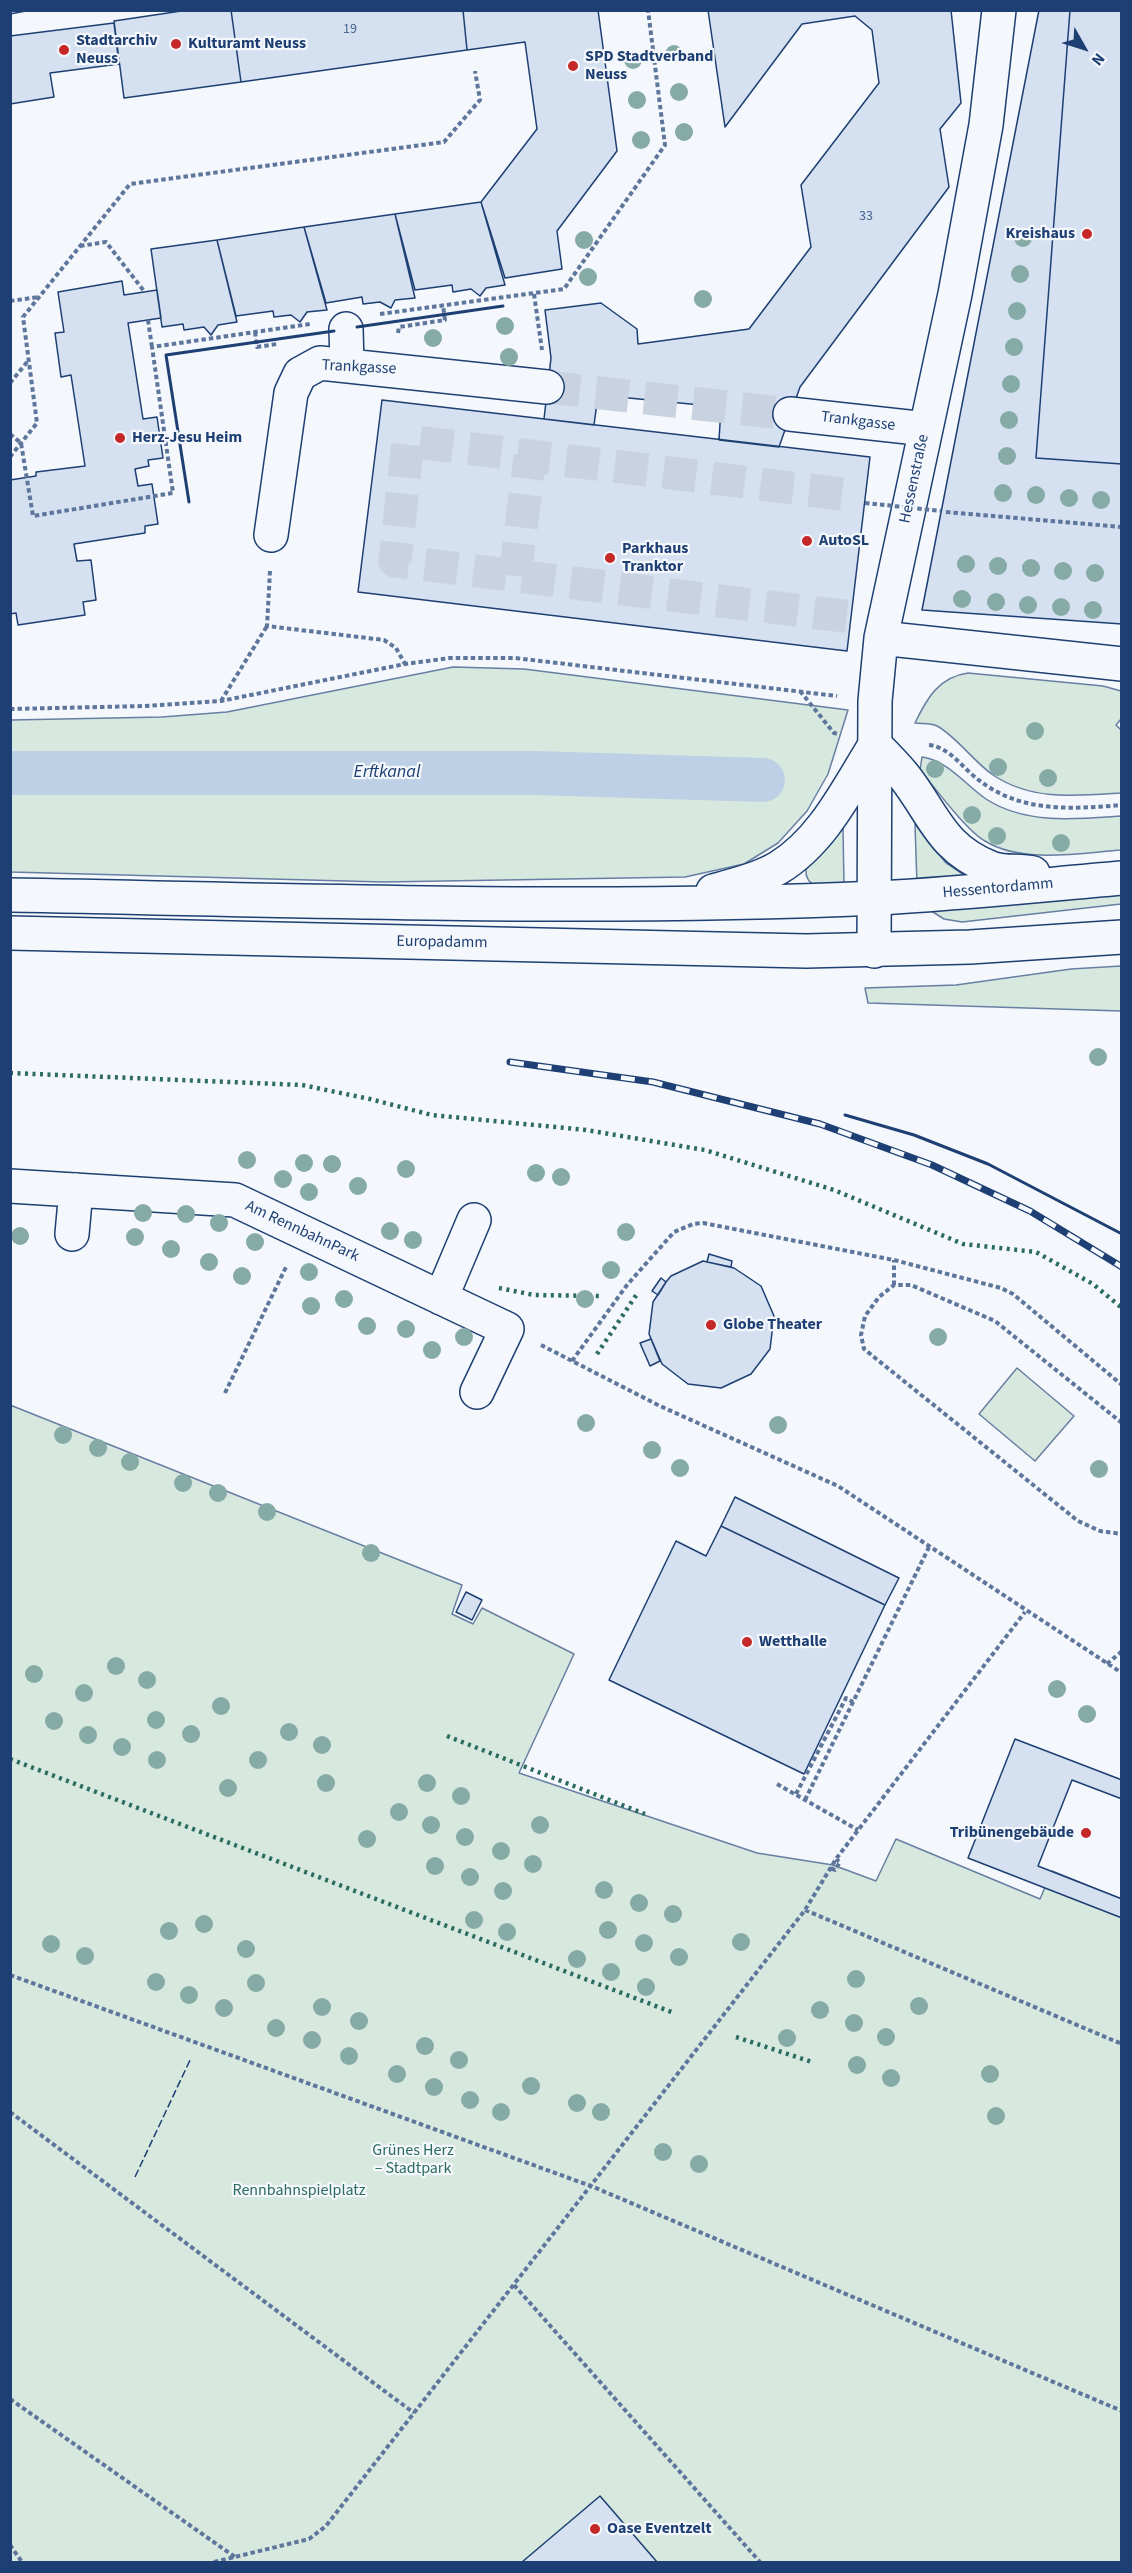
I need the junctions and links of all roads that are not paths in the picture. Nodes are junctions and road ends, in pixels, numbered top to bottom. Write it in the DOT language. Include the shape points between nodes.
graph roads {
  1 [pos="999,10"];
  2 [pos="346,329"];
  3 [pos="347,364"];
  4 [pos="545,373"];
  5 [pos="790,414"];
  6 [pos="926,429"];
  7 [pos="271,535"];
  8 [pos="881,638"];
  9 [pos="1122,664"];
  10 [pos="875,742"];
  11 [pos="1122,878"];
  12 [pos="1064,883"];
  13 [pos="10,895"];
  14 [pos="874,898"];
  15 [pos="677,903"];
  16 [pos="10,933"];
  17 [pos="1122,938"];
  18 [pos="874,951"];
  19 [pos="10,1186"];
  20 [pos="76,1190"];
  21 [pos="474,1220"];
  22 [pos="72,1234"];
  23 [pos="441,1298"];
  24 [pos="477,1392"];
  1 -- 6 [label="main road, Hessenstraße" via="986,125"];
  2 -- 3 [label="main road"];
  3 -- 4 [label="main road, Trankgasse"];
  3 -- 7 [label="main road, Trankgasse" via="320,363 300,374 291,393"];
  5 -- 6 [label="main road, Trankgasse"];
  6 -- 8 [label="main road, Hessenstraße"];
  8 -- 9 [label="main road"];
  8 -- 10 [label="main road, Hessenstraße"];
  10 -- 12 [label="main road" via="950,842 969,857 994,869 1029,872"];
  10 -- 14 [label="main road, Hessenstraße"];
  10 -- 15 [label="main road" via="824,824 801,851 777,868 745,882"];
  11 -- 12 [label="main road, Hessentordamm"];
  12 -- 14 [label="main road, Hessentordamm"];
  13 -- 15 [label="main road"];
  14 -- 15 [label="main road"];
  14 -- 18 [label="main road, Hessenstraße"];
  16 -- 18 [label="main road, Europadamm"];
  17 -- 18 [label="main road"];
  19 -- 20 [label="main road, Am RennbahnPark"];
  20 -- 22 [label="main road"];
  20 -- 23 [label="main road, Am RennbahnPark" via="235,1200"];
  21 -- 23 [label="main road"];
  23 -- 24 [label="main road, Am RennbahnPark" via="507,1329"];
}
